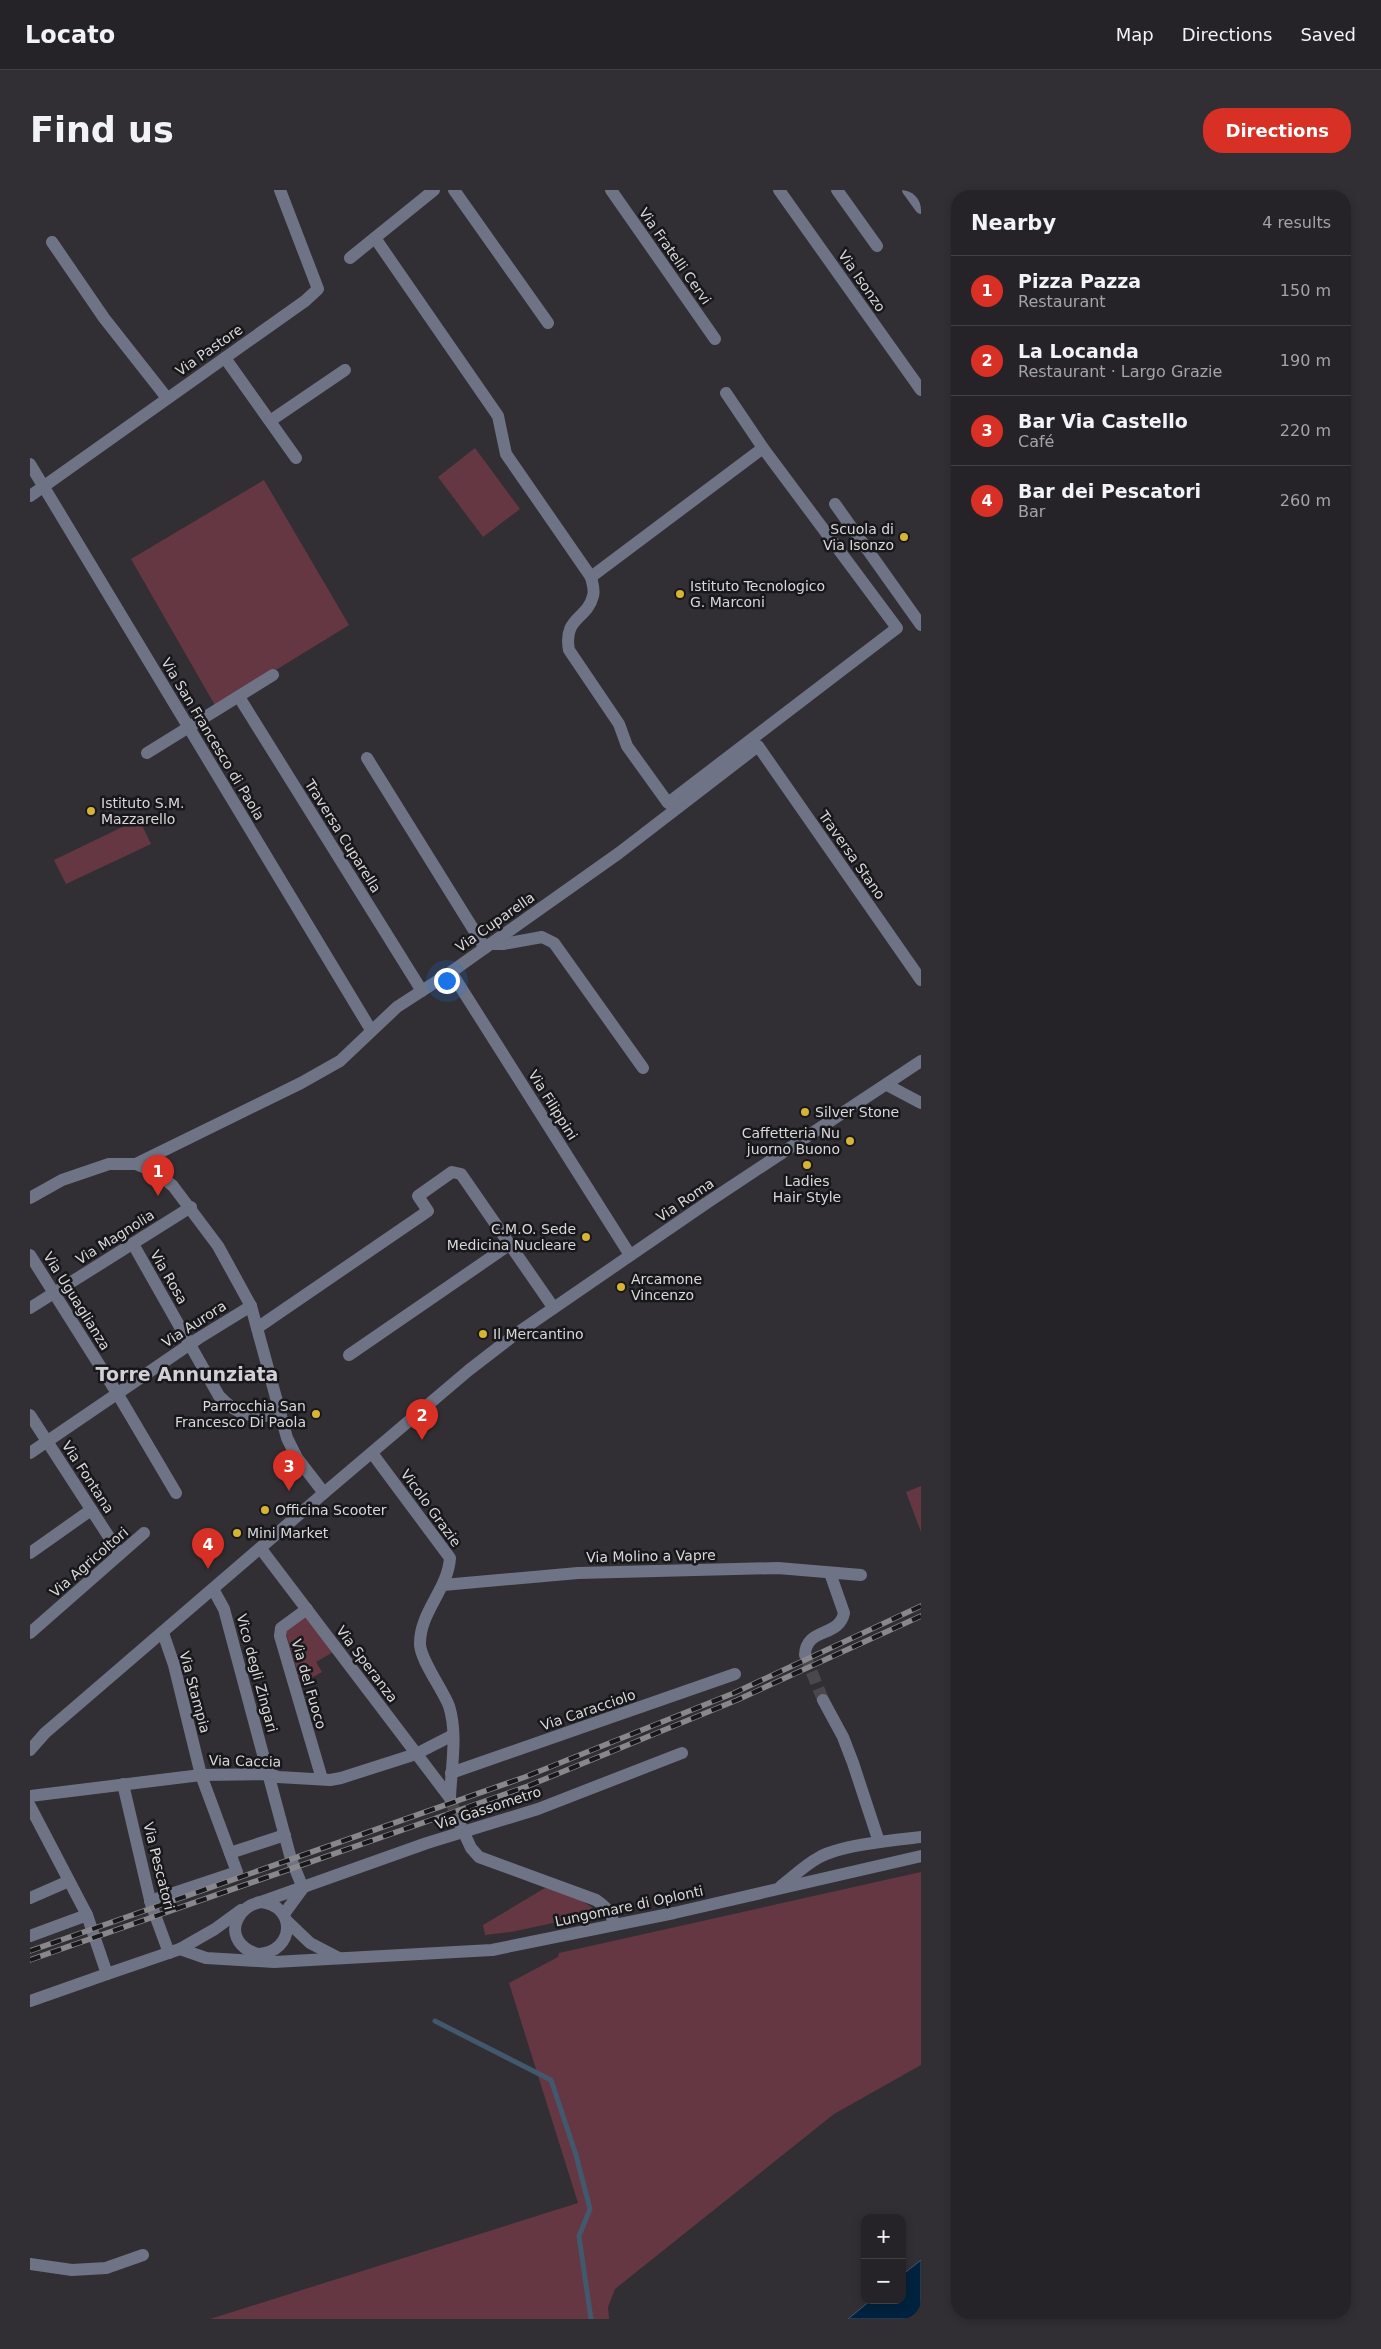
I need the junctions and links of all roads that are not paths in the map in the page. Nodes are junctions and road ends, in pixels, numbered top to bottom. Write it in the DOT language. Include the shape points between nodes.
graph roads {
  1 [pos="280,190"];
  2 [pos="434,190"];
  3 [pos="454,190"];
  4 [pos="611,190"];
  5 [pos="779,190"];
  6 [pos="837,190"];
  7 [pos="908,190"];
  8 [pos="921,208"];
  9 [pos="376,238"];
  10 [pos="52,242"];
  11 [pos="877,246"];
  12 [pos="350,258"];
  13 [pos="548,323"];
  14 [pos="715,339"];
  15 [pos="225,358"];
  16 [pos="344,370"];
  17 [pos="921,390"];
  18 [pos="726,393"];
  19 [pos="167,398"];
  20 [pos="270,421"];
  21 [pos="763,448"];
  22 [pos="296,458"];
  23 [pos="30,464"];
  24 [pos="44,487"];
  25 [pos="30,496"];
  26 [pos="835,504"];
  27 [pos="590,577"];
  28 [pos="921,624"];
  29 [pos="273,675"];
  30 [pos="239,697"];
  31 [pos="189,728"];
  32 [pos="758,746"];
  33 [pos="147,753"];
  34 [pos="366,758"];
  35 [pos="488,946"];
  36 [pos="451,972"];
  37 [pos="921,980"];
  38 [pos="422,991"];
  39 [pos="371,1030"];
  40 [pos="921,1061"];
  41 [pos="643,1068"];
  42 [pos="886,1084"];
  43 [pos="921,1102"];
  44 [pos="136,1164"];
  45 [pos="30,1198"];
  46 [pos="191,1207"];
  47 [pos="133,1244"];
  48 [pos="509,1245"];
  49 [pos="30,1255"];
  50 [pos="630,1255"];
  51 [pos="54,1292"];
  52 [pos="251,1306"];
  53 [pos="553,1307"];
  54 [pos="30,1308"];
  55 [pos="257,1328"];
  56 [pos="191,1344"];
  57 [pos="349,1355"];
  58 [pos="117,1394"];
  59 [pos="30,1415"];
  60 [pos="281,1416"];
  61 [pos="47,1442"];
  62 [pos="30,1453"];
  63 [pos="372,1453"];
  64 [pos="176,1493"];
  65 [pos="324,1493"];
  66 [pos="91,1510"];
  67 [pos="144,1533"];
  68 [pos="261,1549"];
  69 [pos="30,1554"];
  70 [pos="120,1554"];
  71 [pos="830,1572"];
  72 [pos="861,1575"];
  73 [pos="442,1585"];
  74 [pos="213,1589"];
  75 [pos="307,1609"];
  76 [pos="32,1627"];
  77 [pos="163,1633"];
  78 [pos="805,1655"];
  79 [pos="735,1674"];
  80 [pos="823,1700"];
  81 [pos="453,1736"];
  82 [pos="30,1750"];
  83 [pos="682,1753"];
  84 [pos="416,1754"];
  85 [pos="451,1773"];
  86 [pos="269,1774"];
  87 [pos="200,1775"];
  88 [pos="322,1779"];
  89 [pos="123,1784"];
  90 [pos="30,1796"];
  91 [pos="30,1806"];
  92 [pos="460,1826"];
  93 [pos="285,1835"];
  94 [pos="921,1837"];
  95 [pos="878,1842"];
  96 [pos="230,1853"];
  97 [pos="921,1856"];
  98 [pos="69,1881"];
  99 [pos="302,1885"];
  100 [pos="778,1888"];
  101 [pos="30,1898"];
  102 [pos="150,1901"];
  103 [pos="262,1902"];
  104 [pos="245,1907"];
  105 [pos="285,1917"];
  106 [pos="89,1920"];
  107 [pos="614,1925"];
  108 [pos="30,1936"];
  109 [pos="174,1951"];
  110 [pos="255,1953"];
  111 [pos="339,1958"];
  112 [pos="235,1960"];
  113 [pos="274,1962"];
  114 [pos="107,1974"];
  115 [pos="30,2001"];
  116 [pos="143,2255"];
  117 [pos="30,2264"];
  1 -- 15 [label="street, Via Pastore" via="318,289"];
  2 -- 9 [label="street"];
  3 -- 13 [label="street"];
  4 -- 14 [label="street, Via Fratelli Cervi"];
  5 -- 17 [label="street, Via Isonzo"];
  6 -- 11 [label="street"];
  7 -- 8 [label="street"];
  9 -- 12 [label="street"];
  9 -- 27 [label="street" via="498,416 506,454"];
  10 -- 19 [label="street" via="104,318"];
  15 -- 19 [label="street, Via Pastore"];
  15 -- 20 [label="street"];
  16 -- 20 [label="street"];
  18 -- 21 [label="street"];
  19 -- 24 [label="street, Via Pastore"];
  20 -- 22 [label="street"];
  21 -- 27 [label="street"];
  21 -- 27 [label="street" via="897,628 668,803 627,746 619,724 569,650 566,636 594,594"];
  23 -- 24 [label="street, Via San Francesco di Paola"];
  24 -- 25 [label="street, Via Pastore"];
  24 -- 31 [label="street, Via San Francesco di Paola"];
  26 -- 28 [label="street"];
  29 -- 30 [label="street"];
  30 -- 31 [label="street"];
  30 -- 38 [label="street, Traversa Cuparella"];
  31 -- 33 [label="street"];
  31 -- 39 [label="street, Via San Francesco di Paola"];
  32 -- 35 [label="street, Via Cuparella" via="620,853"];
  32 -- 37 [label="street, Traversa Stano"];
  34 -- 35 [label="street"];
  35 -- 36 [label="street, Via Cuparella"];
  35 -- 41 [label="street" via="542,937 554,943"];
  36 -- 38 [label="street, Via Cuparella"];
  36 -- 50 [label="street, Via Filippini"];
  38 -- 39 [label="street, Via Cuparella"];
  39 -- 44 [label="street, Via Cuparella" via="340,1061"];
  40 -- 42 [label="street, Via Roma"];
  42 -- 43 [label="street"];
  42 -- 50 [label="street, Via Roma"];
  44 -- 45 [label="street" via="100,1166 62,1180"];
  44 -- 46 [label="street" via="157,1173 174,1186"];
  46 -- 47 [label="street, Via Magnolia"];
  46 -- 52 [label="street" via="218,1246"];
  47 -- 51 [label="street, Via Magnolia"];
  47 -- 56 [label="street, Via Rosa"];
  48 -- 53 [label="street"];
  48 -- 55 [label="street" via="461,1174 452,1172 418,1196 428,1211"];
  48 -- 57 [label="street"];
  49 -- 51 [label="street, Via Uguaglianza"];
  50 -- 53 [label="street, Via Roma"];
  51 -- 54 [label="street, Via Magnolia"];
  51 -- 58 [label="street, Via Uguaglianza"];
  52 -- 55 [label="street"];
  52 -- 56 [label="street, Via Aurora"];
  53 -- 63 [label="street, Via Roma" via="469,1370"];
  55 -- 60 [label="street"];
  56 -- 58 [label="street, Via Aurora"];
  56 -- 60 [label="street, Via Rosa" via="219,1396 232,1409 250,1416"];
  58 -- 61 [label="street, Via Aurora"];
  58 -- 64 [label="street, Via Uguaglianza"];
  59 -- 61 [label="street, Via Fontana"];
  60 -- 65 [label="street" via="297,1458"];
  61 -- 62 [label="street, Via Aurora"];
  61 -- 66 [label="street, Via Fontana"];
  63 -- 65 [label="street, Via Roma"];
  63 -- 73 [label="street, Vicolo Grazie" via="450,1558"];
  65 -- 68 [label="street, Via Roma"];
  66 -- 69 [label="street"];
  66 -- 70 [label="street, Via Fontana"];
  67 -- 70 [label="street, Via Agricoltori"];
  68 -- 74 [label="street, Via Roma"];
  68 -- 75 [label="street, Via Speranza"];
  70 -- 76 [label="street, Via Agricoltori"];
  71 -- 72 [label="street, Via Molino a Vapre"];
  71 -- 73 [label="street, Via Molino a Vapre" via="778,1568 578,1573"];
  71 -- 78 [label="street" via="844,1613 843,1619 836,1627 812,1638 805,1646"];
  73 -- 81 [label="street" via="421,1627 419,1646 448,1704"];
  74 -- 77 [label="street, Via Roma"];
  74 -- 86 [label="street, Vico degli Zingari" via="224,1609"];
  75 -- 84 [label="street, Via Speranza"];
  75 -- 88 [label="street, Via del Fuoco" via="281,1628 280,1636"];
  77 -- 82 [label="street, Via Roma" via="45,1733"];
  77 -- 87 [label="street, Via Stampia" via="174,1665"];
  79 -- 85 [label="street, Via Caracciolo"];
  80 -- 95 [label="street" via="843,1737"];
  81 -- 84 [label="street, Via Caccia"];
  81 -- 85 [label="street"];
  83 -- 92 [label="street, Via Gassometro" via="538,1809"];
  84 -- 85 [label="street, Via Speranza" via="450,1798"];
  84 -- 88 [label="street, Via Caccia" via="342,1778"];
  86 -- 87 [label="street, Via Caccia"];
  86 -- 88 [label="street, Via Caccia"];
  86 -- 93 [label="street, Vico degli Zingari"];
  87 -- 89 [label="street, Via Caccia"];
  87 -- 96 [label="street, Via Stampia"];
  89 -- 90 [label="street, Via Caccia"];
  89 -- 102 [label="street, Via Pescatori"];
  91 -- 98 [label="street"];
  92 -- 99 [label="street, Via Gassometro"];
  92 -- 107 [label="street" via="479,1857 596,1900 607,1908"];
  93 -- 96 [label="street"];
  93 -- 99 [label="street, Vico degli Zingari"];
  94 -- 95 [label="street"];
  95 -- 100 [label="street" via="830,1852"];
  96 -- 102 [label="street, Via Stampia" via="237,1872"];
  97 -- 100 [label="street, Lungomare di Oplonti"];
  98 -- 101 [label="street"];
  98 -- 106 [label="street"];
  99 -- 103 [label="street, Via Gassometro"];
  99 -- 105 [label="street"];
  100 -- 107 [label="street, Lungomare di Oplonti"];
  102 -- 109 [label="street, Via Pescatori"];
  103 -- 104 [label="street"];
  103 -- 105 [label="street" via="274,1905"];
  104 -- 109 [label="street" via="215,1929"];
  104 -- 110 [label="street" via="235,1928 240,1942"];
  105 -- 110 [label="street" via="286,1937 282,1944 268,1954"];
  105 -- 111 [label="street" via="310,1943"];
  106 -- 108 [label="street"];
  106 -- 114 [label="street"];
  107 -- 111 [label="street, Lungomare di Oplonti" via="492,1950"];
  109 -- 112 [label="street, Lungomare di Oplonti"];
  109 -- 114 [label="street"];
  110 -- 112 [label="street"];
  110 -- 113 [label="street"];
  111 -- 113 [label="street, Lungomare di Oplonti"];
  112 -- 113 [label="street, Lungomare di Oplonti"];
  114 -- 115 [label="street"];
  116 -- 117 [label="street" via="106,2268 72,2270"];
}
